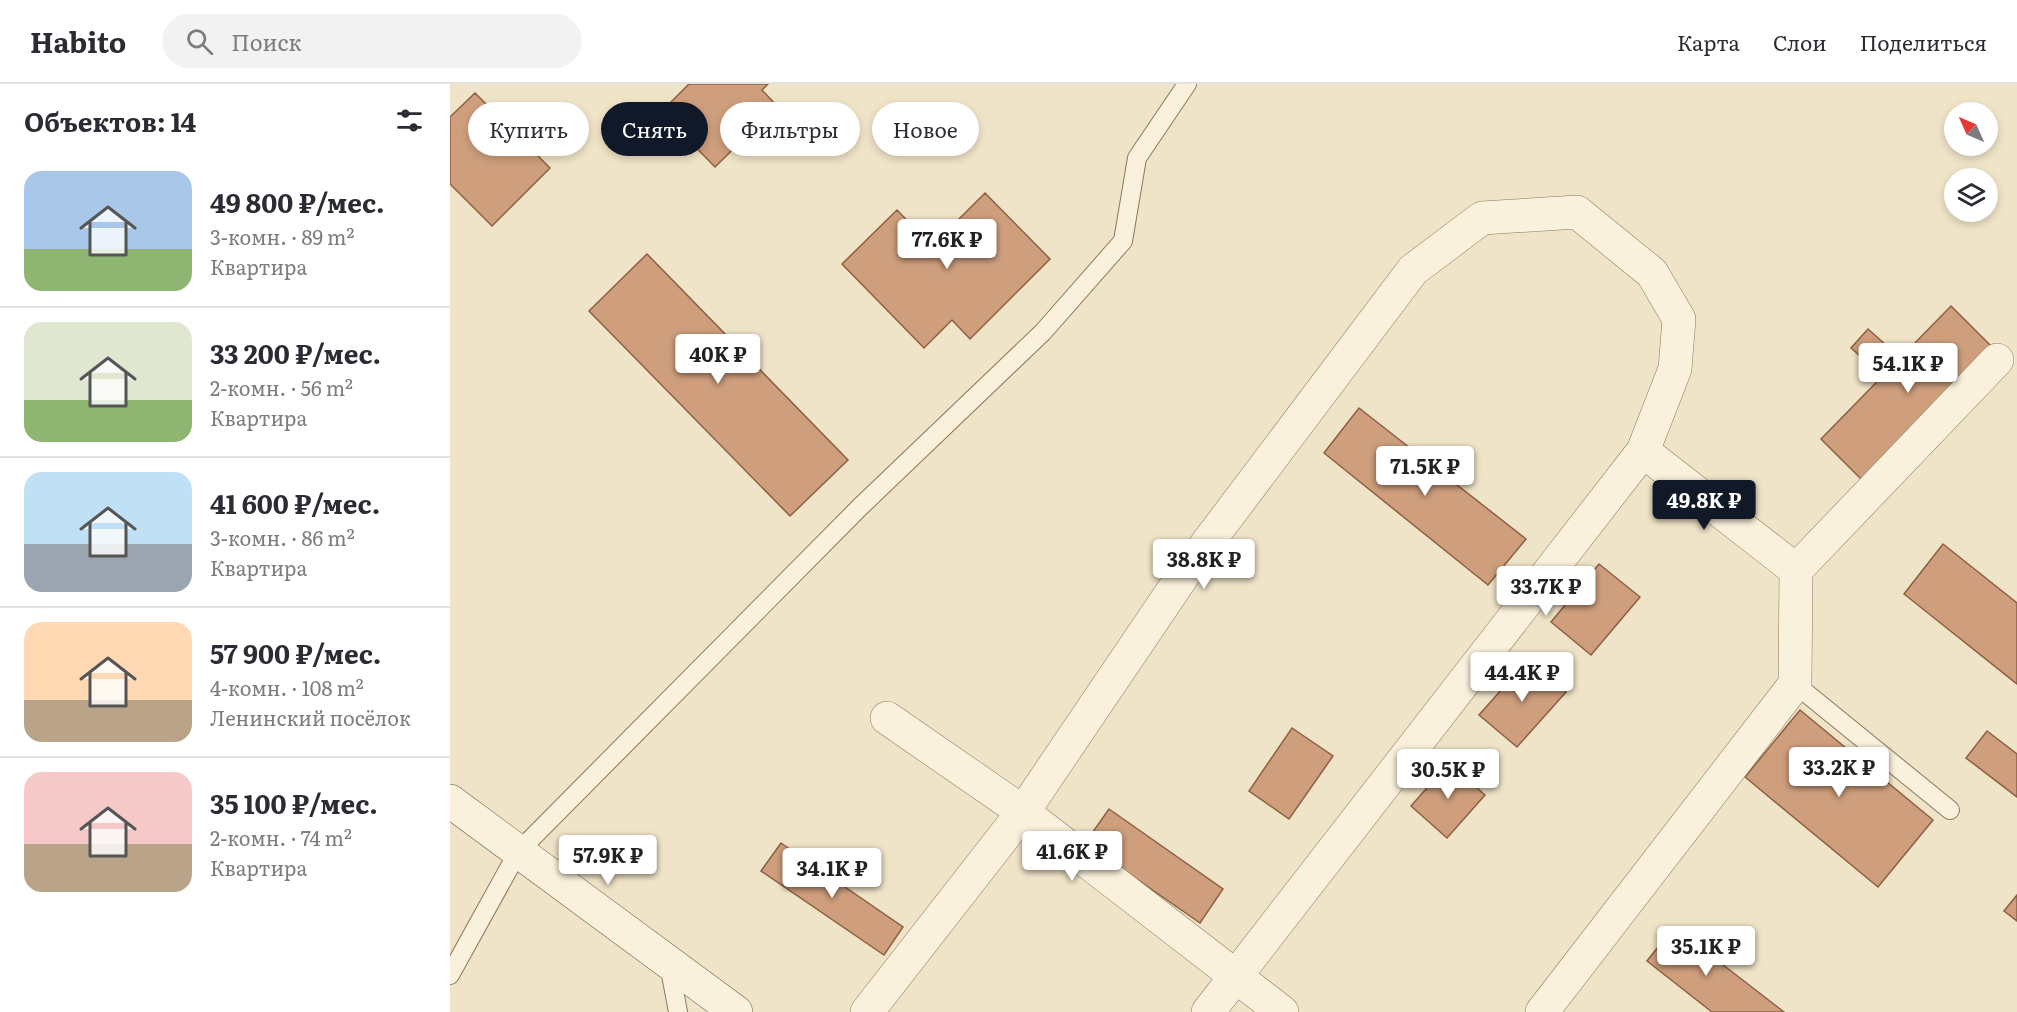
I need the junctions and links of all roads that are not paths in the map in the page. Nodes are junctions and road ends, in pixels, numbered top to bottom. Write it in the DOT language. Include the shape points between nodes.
graph roads {
  1 [pos="1187,84"];
  2 [pos="1996,360"];
  3 [pos="1643,451"];
  4 [pos="1796,570"];
  5 [pos="1795,684"];
  6 [pos="886,718"];
  7 [pos="450,801"];
  8 [pos="1950,810"];
  9 [pos="1023,812"];
  10 [pos="518,852"];
  11 [pos="457,948"];
  12 [pos="669,963"];
  13 [pos="450,975"];
  14 [pos="1236,975"];
  15 [pos="678,1012"];
  16 [pos="736,1012"];
  17 [pos="867,1012"];
  18 [pos="1209,1012"];
  19 [pos="1282,1012"];
  20 [pos="1542,1012"];
  1 -- 10 [label="lane" via="1137,158 1123,241 1043,332 860,507"];
  2 -- 4 [label="street"];
  3 -- 4 [label="street"];
  3 -- 9 [label="street" via="1675,369 1679,319 1653,273 1577,212 1482,218 1413,270 1184,574"];
  3 -- 14 [label="street"];
  4 -- 5 [label="street"];
  5 -- 8 [label="lane"];
  5 -- 20 [label="street"];
  6 -- 9 [label="street"];
  7 -- 10 [label="street"];
  9 -- 14 [label="street"];
  9 -- 17 [label="street"];
  10 -- 11 [label="lane"];
  10 -- 12 [label="street"];
  11 -- 13 [label="lane"];
  12 -- 15 [label="lane"];
  12 -- 16 [label="street"];
  14 -- 18 [label="street"];
  14 -- 19 [label="street"];
}
